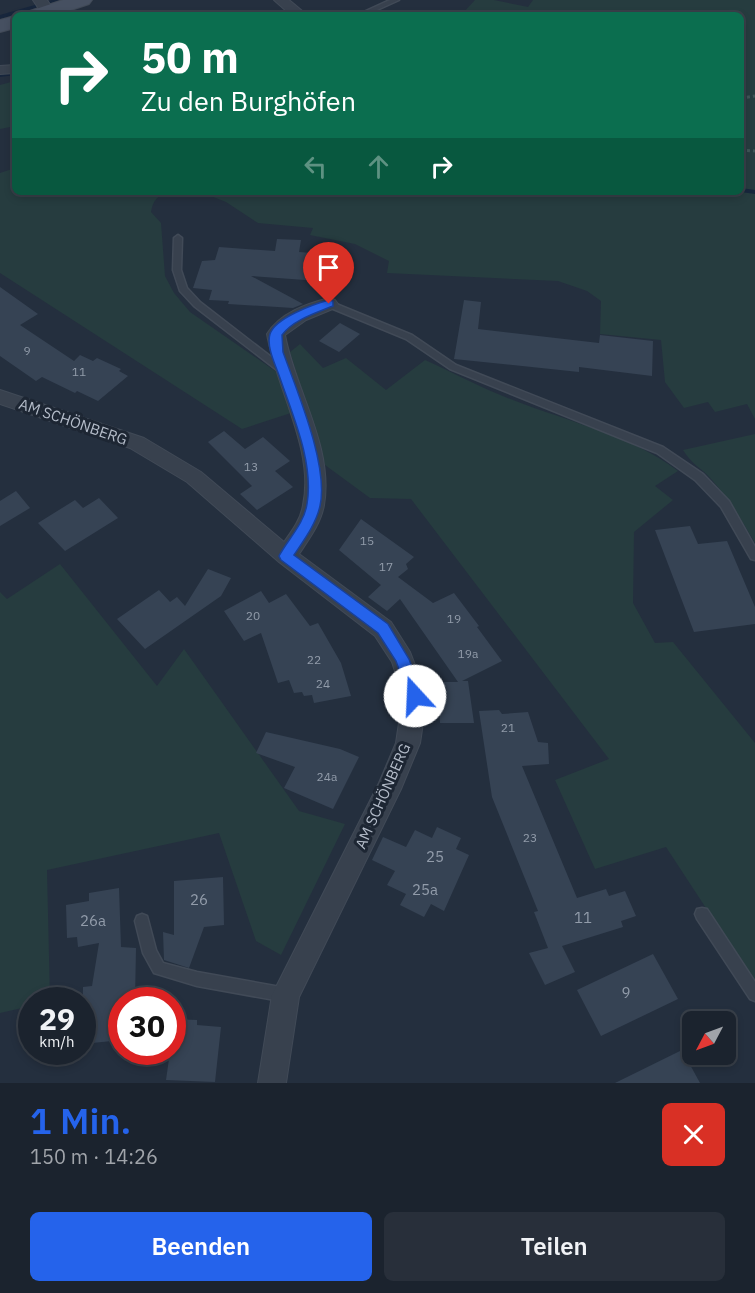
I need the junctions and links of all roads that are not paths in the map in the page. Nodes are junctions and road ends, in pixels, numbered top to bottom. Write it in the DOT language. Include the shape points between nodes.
graph roads {
  1 [pos="82,0"];
  2 [pos="281,0"];
  3 [pos="396,0"];
  4 [pos="42,7"];
  5 [pos="296,12"];
  6 [pos="367,12"];
  7 [pos="178,238"];
  8 [pos="329,304"];
  9 [pos="285,372"];
  10 [pos="0,397"];
  11 [pos="286,556"];
  12 [pos="755,556"];
  13 [pos="702,914"];
  14 [pos="142,921"];
  15 [pos="286,994"];
  16 [pos="755,994"];
  17 [pos="272,1083"];
  1 -- 4 [label="main road"];
  2 -- 5 [label="street"];
  3 -- 6 [label="lane"];
  7 -- 9 [label="lane" via="177,270 183,289"];
  8 -- 9 [label="street" via="306,312 276,334"];
  8 -- 12 [label="lane" via="410,337 453,367 660,450 699,477 725,504"];
  9 -- 11 [label="street" via="311,456 314,482 314,505"];
  10 -- 11 [label="street, AM SCHÖNBERG" via="136,443 194,477"];
  11 -- 15 [label="street, AM SCHÖNBERG" via="383,629 402,659 415,696 408,743 389,789"];
  13 -- 16 [label="lane"];
  14 -- 15 [label="lane" via="150,953 159,968 197,979"];
  15 -- 17 [label="street, AM SCHÖNBERG"];
}
